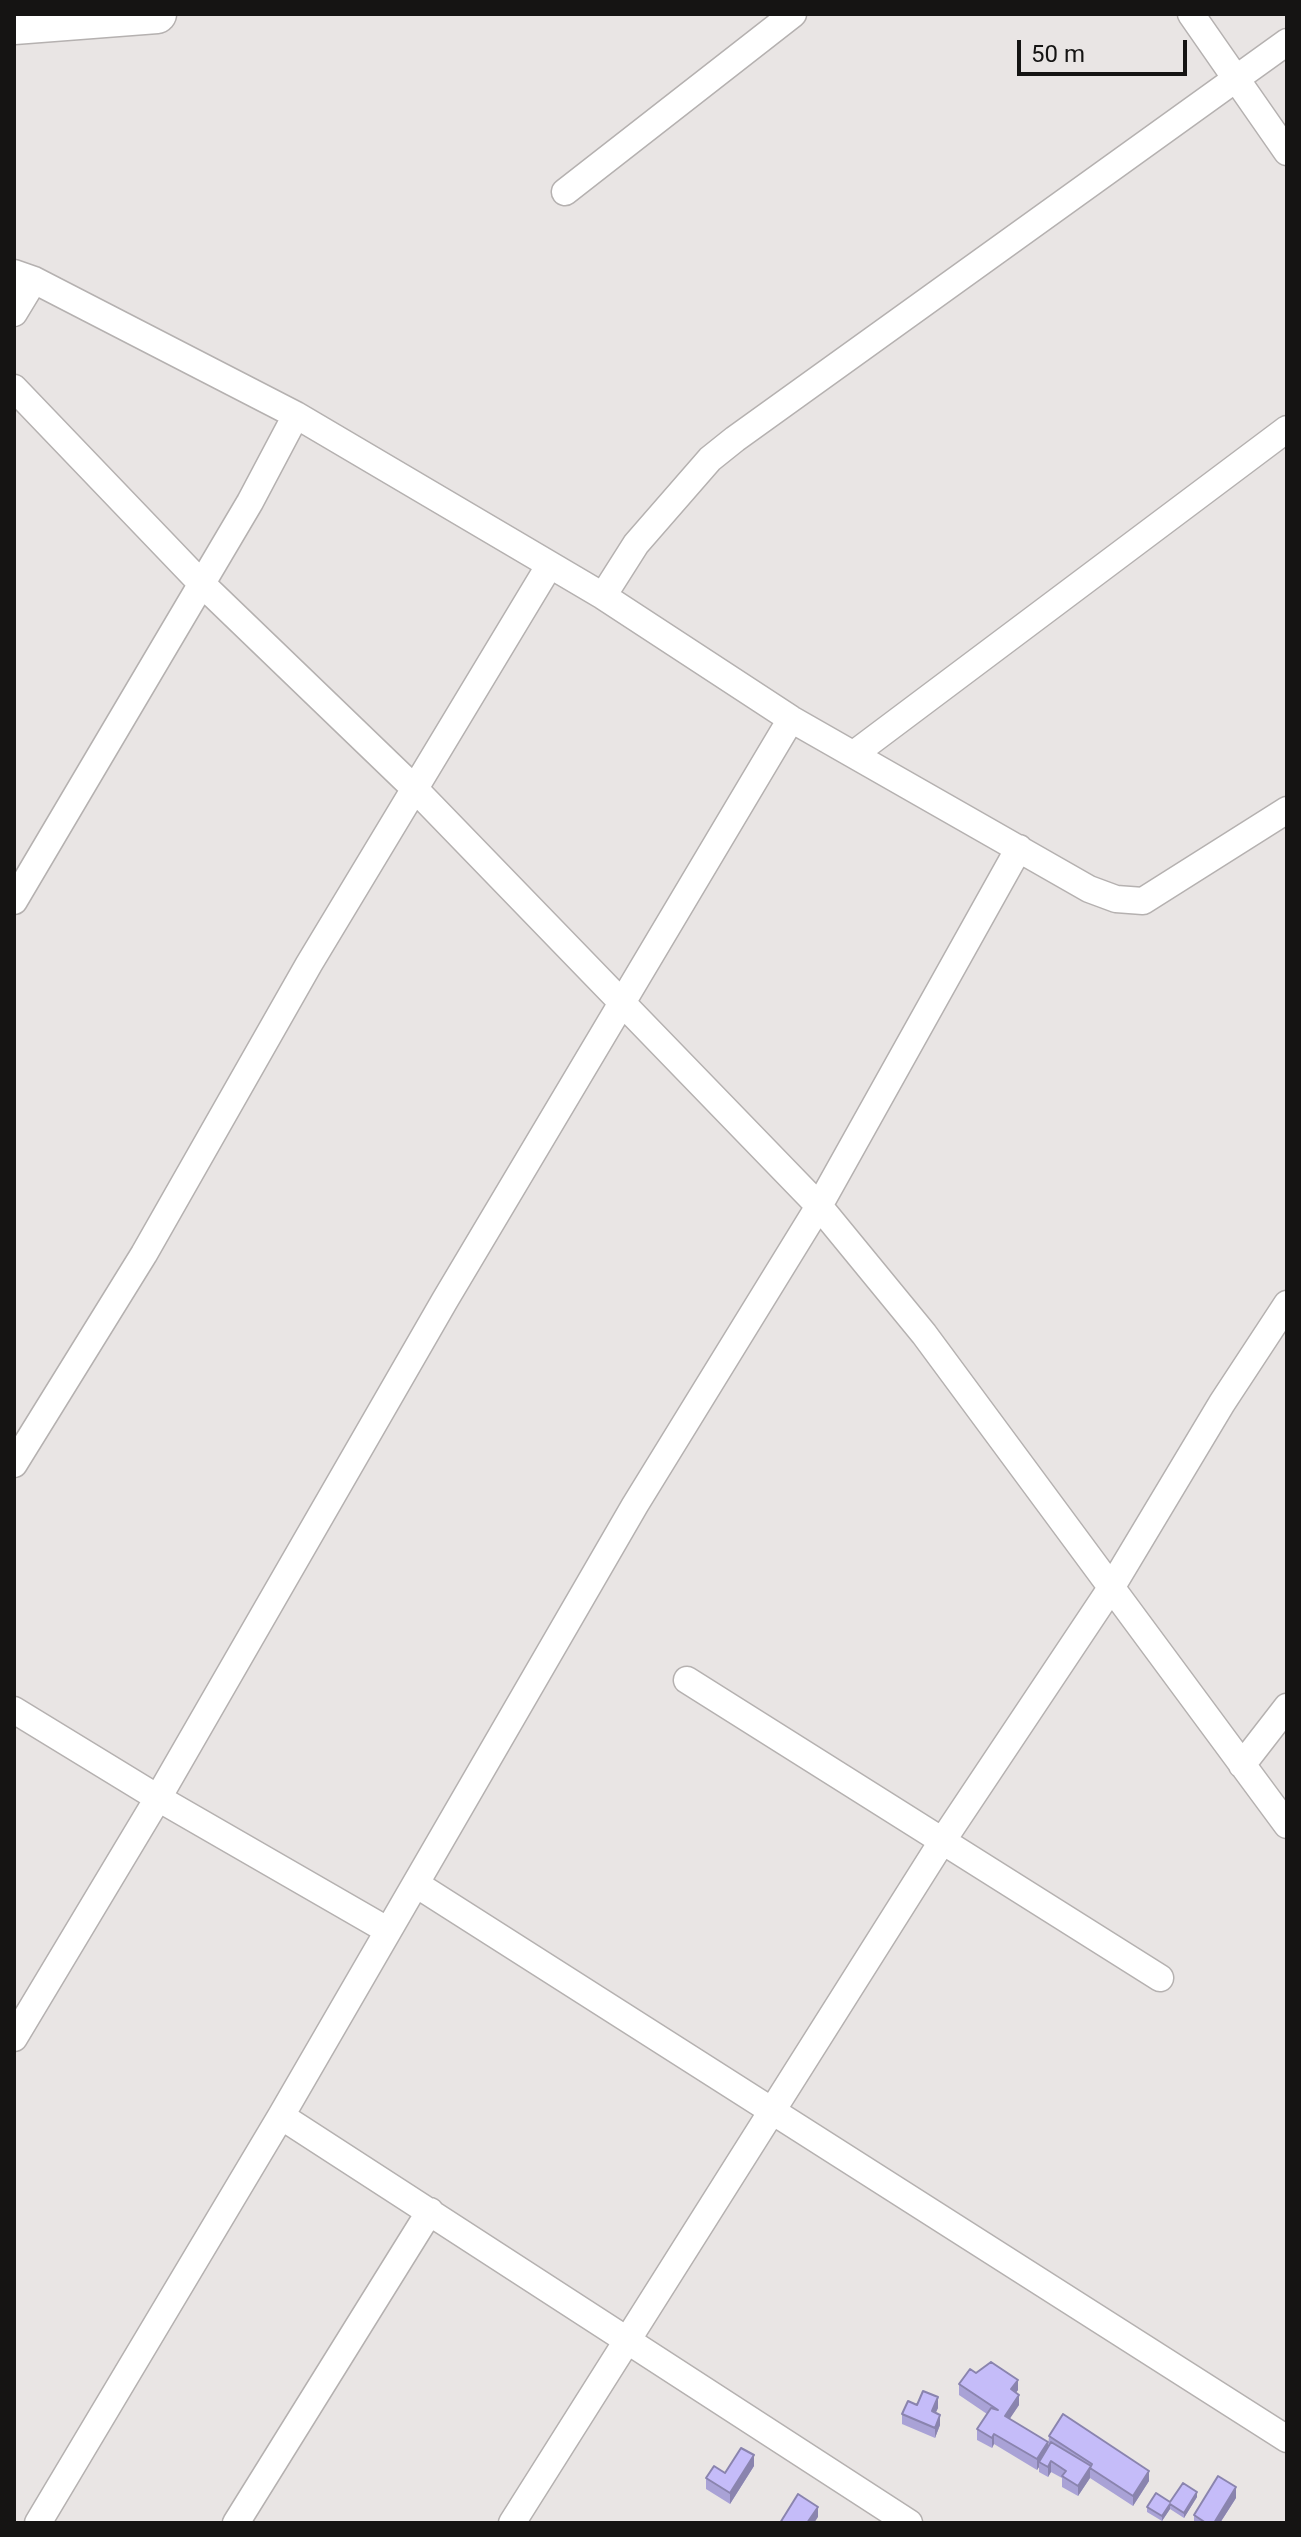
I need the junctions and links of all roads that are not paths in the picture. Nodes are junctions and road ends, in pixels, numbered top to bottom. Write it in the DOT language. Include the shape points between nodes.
graph roads {
  1 [pos="157,14"];
  2 [pos="793,14"];
  3 [pos="1191,14"];
  4 [pos="14,25"];
  5 [pos="1287,42"];
  6 [pos="1236,80"];
  7 [pos="1287,152"];
  8 [pos="565,192"];
  9 [pos="24,276"];
  10 [pos="14,313"];
  11 [pos="14,388"];
  12 [pos="296,415"];
  13 [pos="1287,429"];
  14 [pos="549,566"];
  15 [pos="200,582"];
  16 [pos="603,596"];
  17 [pos="791,719"];
  18 [pos="854,754"];
  19 [pos="415,789"];
  20 [pos="1286,814"];
  21 [pos="1019,848"];
  22 [pos="14,901"];
  23 [pos="624,1004"];
  24 [pos="819,1206"];
  25 [pos="1287,1304"];
  26 [pos="14,1464"];
  27 [pos="1111,1588"];
  28 [pos="687,1680"];
  29 [pos="1287,1707"];
  30 [pos="14,1710"];
  31 [pos="1242,1765"];
  32 [pos="158,1798"];
  33 [pos="1287,1825"];
  34 [pos="943,1840"];
  35 [pos="416,1884"];
  36 [pos="387,1930"];
  37 [pos="1160,1978"];
  38 [pos="14,2038"];
  39 [pos="772,2109"];
  40 [pos="281,2116"];
  41 [pos="430,2211"];
  42 [pos="626,2337"];
  43 [pos="1287,2439"];
  44 [pos="38,2523"];
  45 [pos="236,2523"];
  46 [pos="512,2523"];
  47 [pos="909,2523"];
  1 -- 4 [label="main road"];
  2 -- 8 [label="street"];
  3 -- 6 [label="street"];
  5 -- 6 [label="street"];
  6 -- 7 [label="street"];
  6 -- 16 [label="street" via="727,445 636,544"];
  9 -- 10 [label="street"];
  9 -- 12 [label="street"];
  11 -- 15 [label="street"];
  12 -- 14 [label="street"];
  12 -- 15 [label="street"];
  13 -- 18 [label="street"];
  14 -- 16 [label="street"];
  14 -- 19 [label="street"];
  15 -- 19 [label="street"];
  15 -- 22 [label="street"];
  16 -- 17 [label="street"];
  17 -- 18 [label="street"];
  17 -- 23 [label="street"];
  18 -- 21 [label="street"];
  19 -- 23 [label="street"];
  19 -- 26 [label="street" via="144,1254"];
  20 -- 21 [label="street" via="1143,901 1089,889"];
  21 -- 24 [label="street"];
  23 -- 24 [label="street"];
  23 -- 32 [label="street" via="445,1300"];
  24 -- 27 [label="street" via="924,1334"];
  24 -- 35 [label="street" via="635,1505"];
  25 -- 27 [label="street"];
  27 -- 31 [label="street"];
  27 -- 34 [label="street"];
  28 -- 34 [label="street"];
  29 -- 31 [label="street"];
  30 -- 32 [label="street"];
  31 -- 33 [label="street"];
  32 -- 36 [label="street"];
  32 -- 38 [label="street"];
  34 -- 37 [label="street"];
  34 -- 39 [label="street"];
  35 -- 36 [label="street"];
  35 -- 39 [label="street"];
  36 -- 40 [label="street"];
  39 -- 42 [label="street"];
  39 -- 43 [label="street"];
  40 -- 41 [label="street"];
  40 -- 44 [label="street"];
  41 -- 42 [label="street"];
  41 -- 45 [label="street"];
  42 -- 46 [label="street"];
  42 -- 47 [label="street"];
}
